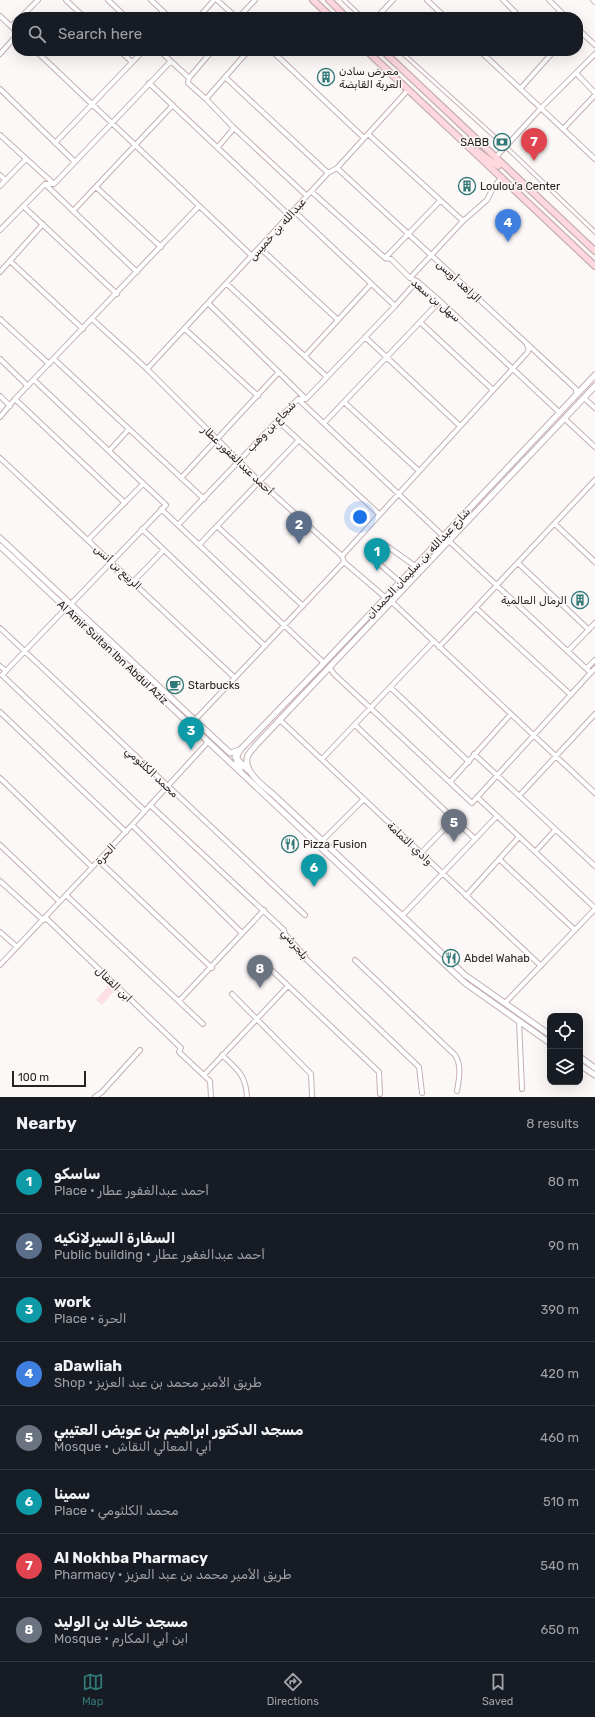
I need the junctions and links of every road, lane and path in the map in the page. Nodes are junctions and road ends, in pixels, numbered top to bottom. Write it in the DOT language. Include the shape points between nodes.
graph roads {
  1 [pos="38,0"];
  2 [pos="66,0"];
  3 [pos="108,0"];
  4 [pos="151,0"];
  5 [pos="216,0"];
  6 [pos="255,0"];
  7 [pos="313,0"];
  8 [pos="324,0"];
  9 [pos="329,0"];
  10 [pos="344,0"];
  11 [pos="393,0"];
  12 [pos="427,0"];
  13 [pos="502,0"];
  14 [pos="549,0"];
  15 [pos="334,5"];
  16 [pos="25,12"];
  17 [pos="79,12"];
  18 [pos="121,12"];
  19 [pos="164,12"];
  20 [pos="204,12"];
  21 [pos="230,12"];
  22 [pos="244,12"];
  23 [pos="326,12"];
  24 [pos="341,12"];
  25 [pos="357,12"];
  26 [pos="382,12"];
  27 [pos="440,12"];
  28 [pos="515,12"];
  29 [pos="561,12"];
  30 [pos="0,16"];
  31 [pos="11,26"];
  32 [pos="583,34"];
  33 [pos="12,40"];
  34 [pos="595,45"];
  35 [pos="0,54"];
  36 [pos="595,54"];
  37 [pos="41,56"];
  38 [pos="125,56"];
  39 [pos="138,56"];
  40 [pos="166,56"];
  41 [pos="208,56"];
  42 [pos="244,56"];
  43 [pos="277,56"];
  44 [pos="372,56"];
  45 [pos="388,56"];
  46 [pos="406,56"];
  47 [pos="485,56"];
  48 [pos="550,56"];
  49 [pos="171,61"];
  50 [pos="132,62"];
  51 [pos="576,74"];
  52 [pos="225,77"];
  53 [pos="189,78"];
  54 [pos="149,83"];
  55 [pos="0,89"];
  56 [pos="520,89"];
  57 [pos="408,90"];
  58 [pos="595,94"];
  59 [pos="206,99"];
  60 [pos="92,105"];
  61 [pos="173,105"];
  62 [pos="542,108"];
  63 [pos="112,123"];
  64 [pos="234,128"];
  65 [pos="563,129"];
  66 [pos="0,134"];
  67 [pos="368,134"];
  68 [pos="364,138"];
  69 [pos="55,143"];
  70 [pos="136,144"];
  71 [pos="505,146"];
  72 [pos="218,147"];
  73 [pos="471,148"];
  74 [pos="496,157"];
  75 [pos="26,159"];
  76 [pos="595,159"];
  77 [pos="76,162"];
  78 [pos="337,168"];
  79 [pos="328,173"];
  80 [pos="0,175"];
  81 [pos="502,177"];
  82 [pos="5,180"];
  83 [pos="45,184"];
  84 [pos="54,184"];
  85 [pos="0,186"];
  86 [pos="96,187"];
  87 [pos="312,192"];
  88 [pos="307,196"];
  89 [pos="440,200"];
  90 [pos="23,206"];
  91 [pos="199,206"];
  92 [pos="73,211"];
  93 [pos="294,211"];
  94 [pos="290,216"];
  95 [pos="463,221"];
  96 [pos="43,224"];
  97 [pos="0,230"];
  98 [pos="595,232"];
  99 [pos="409,233"];
  100 [pos="161,248"];
  101 [pos="260,248"];
  102 [pos="595,251"];
  103 [pos="432,255"];
  104 [pos="252,256"];
  105 [pos="386,258"];
  106 [pos="10,261"];
  107 [pos="595,266"];
  108 [pos="0,272"];
  109 [pos="137,272"];
  110 [pos="410,278"];
  111 [pos="417,281"];
  112 [pos="227,284"];
  113 [pos="370,284"];
  114 [pos="117,294"];
  115 [pos="440,301"];
  116 [pos="209,304"];
  117 [pos="395,306"];
  118 [pos="0,319"];
  119 [pos="92,319"];
  120 [pos="338,320"];
  121 [pos="420,322"];
  122 [pos="83,329"];
  123 [pos="185,329"];
  124 [pos="365,337"];
  125 [pos="526,343"];
  126 [pos="305,356"];
  127 [pos="386,357"];
  128 [pos="54,359"];
  129 [pos="0,360"];
  130 [pos="49,364"];
  131 [pos="147,369"];
  132 [pos="512,369"];
  133 [pos="279,372"];
  134 [pos="595,375"];
  135 [pos="327,378"];
  136 [pos="34,380"];
  137 [pos="28,386"];
  138 [pos="595,386"];
  139 [pos="493,390"];
  140 [pos="576,395"];
  141 [pos="0,396"];
  142 [pos="258,396"];
  143 [pos="584,398"];
  144 [pos="15,399"];
  145 [pos="298,399"];
  146 [pos="306,399"];
  147 [pos="344,402"];
  148 [pos="10,406"];
  149 [pos="595,408"];
  150 [pos="560,412"];
  151 [pos="0,417"];
  152 [pos="565,419"];
  153 [pos="277,420"];
  154 [pos="324,423"];
  155 [pos="460,426"];
  156 [pos="129,429"];
  157 [pos="217,439"];
  158 [pos="298,441"];
  159 [pos="595,447"];
  160 [pos="109,451"];
  161 [pos="0,458"];
  162 [pos="239,460"];
  163 [pos="419,471"];
  164 [pos="181,478"];
  165 [pos="259,481"];
  166 [pos="594,483"];
  167 [pos="143,484"];
  168 [pos="398,494"];
  169 [pos="204,499"];
  170 [pos="125,503"];
  171 [pos="161,509"];
  172 [pos="379,514"];
  173 [pos="555,524"];
  174 [pos="178,526"];
  175 [pos="218,527"];
  176 [pos="142,529"];
  177 [pos="443,536"];
  178 [pos="0,538"];
  179 [pos="88,540"];
  180 [pos="449,541"];
  181 [pos="199,545"];
  182 [pos="0,546"];
  183 [pos="164,550"];
  184 [pos="342,556"];
  185 [pos="111,560"];
  186 [pos="344,562"];
  187 [pos="595,562"];
  188 [pos="518,563"];
  189 [pos="415,566"];
  190 [pos="133,582"];
  191 [pos="400,582"];
  192 [pos="497,585"];
  193 [pos="386,598"];
  194 [pos="392,602"];
  195 [pos="71,604"];
  196 [pos="303,606"];
  197 [pos="66,608"];
  198 [pos="476,608"];
  199 [pos="595,623"];
  200 [pos="284,626"];
  201 [pos="0,628"];
  202 [pos="589,630"];
  203 [pos="434,642"];
  204 [pos="265,646"];
  205 [pos="439,647"];
  206 [pos="25,652"];
  207 [pos="568,652"];
  208 [pos="595,660"];
  209 [pos="324,664"];
  210 [pos="1,668"];
  211 [pos="330,668"];
  212 [pos="587,668"];
  213 [pos="595,668"];
  214 [pos="6,671"];
  215 [pos="591,672"];
  216 [pos="235,678"];
  217 [pos="391,688"];
  218 [pos="571,695"];
  219 [pos="371,708"];
  220 [pos="0,712"];
  221 [pos="511,714"];
  222 [pos="595,714"];
  223 [pos="195,720"];
  224 [pos="280,720"];
  225 [pos="355,725"];
  226 [pos="534,736"];
  227 [pos="208,742"];
  228 [pos="240,750"];
  229 [pos="230,753"];
  230 [pos="248,754"];
  231 [pos="474,754"];
  232 [pos="556,756"];
  233 [pos="226,759"];
  234 [pos="237,760"];
  235 [pos="322,760"];
  236 [pos="469,762"];
  237 [pos="249,770"];
  238 [pos="497,775"];
  239 [pos="0,778"];
  240 [pos="248,780"];
  241 [pos="450,782"];
  242 [pos="167,786"];
  243 [pos="595,794"];
  244 [pos="519,796"];
  245 [pos="477,797"];
  246 [pos="364,799"];
  247 [pos="150,805"];
  248 [pos="145,811"];
  249 [pos="497,816"];
  250 [pos="454,819"];
  251 [pos="132,825"];
  252 [pos="555,830"];
  253 [pos="126,832"];
  254 [pos="519,837"];
  255 [pos="475,839"];
  256 [pos="322,841"];
  257 [pos="0,845"];
  258 [pos="535,852"];
  259 [pos="421,853"];
  260 [pos="498,859"];
  261 [pos="98,860"];
  262 [pos="595,866"];
  263 [pos="92,867"];
  264 [pos="443,874"];
  265 [pos="0,881"];
  266 [pos="66,895"];
  267 [pos="466,896"];
  268 [pos="59,901"];
  269 [pos="595,909"];
  270 [pos="264,910"];
  271 [pos="305,915"];
  272 [pos="402,916"];
  273 [pos="43,920"];
  274 [pos="575,930"];
  275 [pos="0,932"];
  276 [pos="242,933"];
  277 [pos="17,948"];
  278 [pos="261,960"];
  279 [pos="355,960"];
  280 [pos="0,965"];
  281 [pos="540,966"];
  282 [pos="212,968"];
  283 [pos="288,986"];
  284 [pos="232,994"];
  285 [pos="179,1001"];
  286 [pos="505,1003"];
  287 [pos="256,1019"];
  288 [pos="519,1021"];
  289 [pos="203,1024"];
  290 [pos="547,1033"];
  291 [pos="547,1041"];
  292 [pos="140,1050"];
  293 [pos="222,1055"];
  294 [pos="583,1059"];
  295 [pos="583,1066"];
  296 [pos="595,1068"];
  297 [pos="204,1074"];
  298 [pos="595,1075"];
  299 [pos="522,1089"];
  300 [pos="457,1091"];
  301 [pos="422,1093"];
  302 [pos="380,1094"];
  303 [pos="312,1096"];
  304 [pos="96,1097"];
  305 [pos="211,1097"];
  306 [pos="247,1097"];
  1 -- 16 [label="street"];
  2 -- 17 [label="street"];
  3 -- 18 [label="street"];
  4 -- 19 [label="street"];
  5 -- 20 [label="street"];
  5 -- 21 [label="street"];
  6 -- 22 [label="street"];
  7 -- 23 [label="main road"];
  8 -- 15 [label="main road"];
  9 -- 15 [label="main road"];
  10 -- 25 [label="street"];
  11 -- 26 [label="street"];
  12 -- 27 [label="street"];
  13 -- 28 [label="street"];
  14 -- 29 [label="street"];
  15 -- 24 [label="main road"];
  30 -- 31 [label="street"];
  32 -- 34 [label="street"];
  33 -- 35 [label="street"];
  36 -- 51 [label="street"];
  37 -- 60 [label="street"];
  38 -- 50 [label="street"];
  39 -- 50 [label="street"];
  40 -- 49 [label="street"];
  41 -- 53 [label="street"];
  42 -- 52 [label="street"];
  43 -- 68 [label="street"];
  44 -- 57 [label="main road"];
  45 -- 74 [label="main road"];
  46 -- 71 [label="street"];
  47 -- 56 [label="street"];
  48 -- 56 [label="street"];
  49 -- 53 [label="street"];
  49 -- 54 [label="street"];
  50 -- 60 [label="street"];
  51 -- 58 [label="street"];
  51 -- 62 [label="street"];
  52 -- 59 [label="street"];
  52 -- 79 [label="street"];
  53 -- 59 [label="street" via="188,84"];
  54 -- 61 [label="street"];
  54 -- 63 [label="street"];
  55 -- 69 [label="street"];
  56 -- 62 [label="street"];
  57 -- 67 [label="street, عبدالله بن خميس"];
  57 -- 73 [label="main road"];
  58 -- 65 [label="street"];
  59 -- 64 [label="street"];
  60 -- 63 [label="street"];
  60 -- 69 [label="street"];
  61 -- 70 [label="street"];
  61 -- 72 [label="street"];
  62 -- 65 [label="street"];
  62 -- 71 [label="street"];
  63 -- 70 [label="street"];
  63 -- 77 [label="street"];
  64 -- 72 [label="street"];
  64 -- 88 [label="street"];
  65 -- 76 [label="street"];
  66 -- 75 [label="street"];
  67 -- 68 [label="street, عبدالله بن خميس"];
  67 -- 89 [label="street"];
  68 -- 78 [label="street, عبدالله بن خميس"];
  69 -- 77 [label="street"];
  70 -- 86 [label="street"];
  70 -- 91 [label="street"];
  71 -- 74 [label="street"];
  71 -- 98 [label="street"];
  72 -- 94 [label="street"];
  73 -- 74 [label="main road" via="498,166 500,164"];
  73 -- 81 [label="main road"];
  74 -- 102 [label="main road"];
  75 -- 82 [label="street"];
  75 -- 84 [label="street"];
  77 -- 84 [label="street"];
  78 -- 79 [label="street, عبدالله بن خميس"];
  78 -- 99 [label="street, الزاهد أويس"];
  79 -- 87 [label="street, عبدالله بن خميس"];
  80 -- 82 [label="street"];
  81 -- 95 [label="street" via="487,200"];
  81 -- 107 [label="main road"];
  82 -- 85 [label="street"];
  83 -- 84 [label="street"];
  83 -- 90 [label="street"];
  83 -- 92 [label="street"];
  86 -- 92 [label="street"];
  86 -- 100 [label="street"];
  87 -- 88 [label="street, عبدالله بن خميس"];
  87 -- 105 [label="street, سهل بن سعد"];
  88 -- 93 [label="street, عبدالله بن خميس"];
  89 -- 95 [label="street"];
  89 -- 99 [label="street"];
  90 -- 96 [label="street"];
  90 -- 97 [label="street"];
  91 -- 100 [label="street"];
  91 -- 104 [label="street"];
  92 -- 109 [label="street"];
  93 -- 94 [label="street, عبدالله بن خميس"];
  93 -- 113 [label="street"];
  94 -- 101 [label="street, عبدالله بن خميس"];
  95 -- 103 [label="street"];
  96 -- 106 [label="street"];
  96 -- 114 [label="street"];
  99 -- 103 [label="street, الزاهد أويس"];
  99 -- 105 [label="street"];
  100 -- 109 [label="street"];
  101 -- 104 [label="street, عبدالله بن خميس"];
  101 -- 120 [label="street"];
  103 -- 110 [label="street"];
  103 -- 125 [label="street, الزاهد أويس"];
  104 -- 112 [label="street, عبدالله بن خميس"];
  105 -- 110 [label="street, سهل بن سعد"];
  106 -- 108 [label="street"];
  106 -- 122 [label="street"];
  109 -- 114 [label="street"];
  110 -- 111 [label="street, سهل بن سعد"];
  111 -- 115 [label="street, سهل بن سعد"];
  111 -- 117 [label="street, شجاع بن وهب"];
  112 -- 116 [label="street, عبدالله بن خميس"];
  112 -- 126 [label="street"];
  113 -- 117 [label="street"];
  113 -- 120 [label="street"];
  114 -- 119 [label="street"];
  115 -- 121 [label="street"];
  115 -- 132 [label="street, سهل بن سعد"];
  116 -- 123 [label="street, عبدالله بن خميس"];
  116 -- 133 [label="street"];
  117 -- 124 [label="street, شجاع بن وهب"];
  118 -- 130 [label="street"];
  119 -- 122 [label="street"];
  119 -- 131 [label="street, أحمد عبدالغفور عطار"];
  120 -- 126 [label="street"];
  121 -- 127 [label="street"];
  121 -- 139 [label="street"];
  122 -- 128 [label="street"];
  123 -- 131 [label="street, عبدالله بن خميس"];
  123 -- 142 [label="street"];
  124 -- 127 [label="street"];
  124 -- 135 [label="street, شجاع بن وهب"];
  125 -- 132 [label="street" via="527,353"];
  125 -- 140 [label="street, الزاهد أويس" via="576,389"];
  126 -- 135 [label="street"];
  127 -- 147 [label="street"];
  127 -- 155 [label="street"];
  128 -- 130 [label="street"];
  128 -- 156 [label="street"];
  129 -- 137 [label="street"];
  130 -- 136 [label="street"];
  131 -- 157 [label="street, أحمد عبدالغفور عطار"];
  132 -- 139 [label="street"];
  132 -- 150 [label="street, سهل بن سعد"];
  133 -- 142 [label="street"];
  133 -- 146 [label="street"];
  134 -- 140 [label="street, شارع عبدالله بن سليمان الحمدان"];
  135 -- 146 [label="street, شجاع بن وهب"];
  136 -- 137 [label="street"];
  136 -- 160 [label="street"];
  137 -- 144 [label="street"];
  138 -- 143 [label="street, شارع عبدالله بن سليمان الحمدان"];
  139 -- 155 [label="street"];
  140 -- 150 [label="street, شارع عبدالله بن سليمان الحمدان"];
  141 -- 148 [label="street"];
  142 -- 157 [label="street"];
  143 -- 149 [label="street"];
  143 -- 152 [label="street, شارع عبدالله بن سليمان الحمدان"];
  144 -- 148 [label="street"];
  144 -- 170 [label="street"];
  145 -- 146 [label="street, شجاع بن وهب"];
  145 -- 153 [label="street, شجاع بن وهب"];
  145 -- 154 [label="street"];
  147 -- 154 [label="street"];
  147 -- 163 [label="street"];
  148 -- 151 [label="street"];
  150 -- 177 [label="street, شارع عبدالله بن سليمان الحمدان"];
  152 -- 159 [label="street"];
  152 -- 180 [label="street, شارع عبدالله بن سليمان الحمدان"];
  153 -- 158 [label="street"];
  153 -- 162 [label="street, شجاع بن وهب"];
  154 -- 168 [label="street"];
  155 -- 163 [label="street"];
  156 -- 160 [label="street"];
  156 -- 164 [label="street"];
  157 -- 162 [label="street, أحمد عبدالغفور عطار"];
  157 -- 164 [label="street"];
  158 -- 165 [label="street"];
  158 -- 172 [label="street"];
  160 -- 167 [label="street"];
  161 -- 179 [label="street, الربيع بن أنس"];
  162 -- 165 [label="street, أحمد عبدالغفور عطار"];
  162 -- 169 [label="street, شجاع بن وهب"];
  163 -- 168 [label="street"];
  164 -- 169 [label="street"];
  165 -- 175 [label="street"];
  165 -- 184 [label="street, أحمد عبدالغفور عطار"];
  166 -- 173 [label="street"];
  167 -- 170 [label="street"];
  167 -- 171 [label="street" via="166,505"];
  168 -- 172 [label="street"];
  168 -- 177 [label="street"];
  169 -- 174 [label="street, شجاع بن وهب"];
  170 -- 179 [label="street"];
  171 -- 174 [label="street"];
  171 -- 176 [label="street"];
  172 -- 184 [label="street"];
  173 -- 187 [label="street"];
  173 -- 188 [label="street"];
  174 -- 181 [label="street"];
  175 -- 181 [label="street"];
  175 -- 196 [label="street"];
  176 -- 183 [label="street"];
  176 -- 185 [label="street"];
  177 -- 189 [label="street, شارع عبدالله بن سليمان الحمدان"];
  178 -- 195 [label="street, Al Amir Sultan Ibn Abdul Aziz"];
  179 -- 185 [label="street, الربيع بن أنس"];
  180 -- 192 [label="street"];
  180 -- 194 [label="street, شارع عبدالله بن سليمان الحمدان"];
  181 -- 200 [label="street"];
  182 -- 197 [label="street, Al Amir Sultan Ibn Abdul Aziz"];
  183 -- 190 [label="street"];
  183 -- 204 [label="street"];
  184 -- 186 [label="street, أحمد عبدالغفور عطار"];
  185 -- 190 [label="street, الربيع بن أنس"];
  185 -- 195 [label="street"];
  186 -- 193 [label="street"];
  186 -- 196 [label="street"];
  188 -- 192 [label="street"];
  188 -- 202 [label="street"];
  189 -- 191 [label="street, شارع عبدالله بن سليمان الحمدان"];
  189 -- 191 [label="street" via="387,546 375,551 372,555 376,561"];
  190 -- 216 [label="street, الربيع بن أنس"];
  191 -- 193 [label="street, شارع عبدالله بن سليمان الحمدان"];
  192 -- 198 [label="street"];
  192 -- 207 [label="street"];
  193 -- 209 [label="street, شارع عبدالله بن سليمان الحمدان"];
  194 -- 203 [label="street"];
  194 -- 211 [label="street, شارع عبدالله بن سليمان الحمدان"];
  195 -- 223 [label="street, Al Amir Sultan Ibn Abdul Aziz"];
  196 -- 200 [label="street"];
  197 -- 206 [label="street"];
  197 -- 227 [label="street, Al Amir Sultan Ibn Abdul Aziz"];
  198 -- 205 [label="street"];
  198 -- 218 [label="street"];
  199 -- 202 [label="street"];
  200 -- 204 [label="street"];
  200 -- 209 [label="street"];
  201 -- 206 [label="street, محمد الكلثومي"];
  202 -- 207 [label="street"];
  203 -- 205 [label="street"];
  203 -- 217 [label="street"];
  204 -- 216 [label="street"];
  205 -- 221 [label="street"];
  206 -- 214 [label="street"];
  206 -- 242 [label="street, محمد الكلثومي"];
  207 -- 212 [label="street"];
  208 -- 212 [label="street"];
  209 -- 228 [label="street, شارع عبدالله بن سليمان الحمدان"];
  210 -- 214 [label="street"];
  211 -- 219 [label="street"];
  211 -- 224 [label="street, شارع عبدالله بن سليمان الحمدان"];
  212 -- 215 [label="street"];
  213 -- 215 [label="street"];
  214 -- 248 [label="street" via="2,675"];
  215 -- 218 [label="street"];
  216 -- 223 [label="street"];
  217 -- 219 [label="street"];
  217 -- 236 [label="street"];
  218 -- 226 [label="street"];
  219 -- 225 [label="street"];
  219 -- 241 [label="street"];
  220 -- 253 [label="street"];
  221 -- 226 [label="street"];
  221 -- 231 [label="street"];
  222 -- 232 [label="street"];
  223 -- 229 [label="street, Al Amir Sultan Ibn Abdul Aziz"];
  224 -- 230 [label="street, شارع عبدالله بن سليمان الحمدان"];
  224 -- 235 [label="street, وادي الثمامة"];
  225 -- 235 [label="street"];
  225 -- 250 [label="street"];
  226 -- 232 [label="street"];
  226 -- 238 [label="street"];
  227 -- 233 [label="street, Al Amir Sultan Ibn Abdul Aziz"];
  227 -- 242 [label="street, الحرة"];
  228 -- 229 [label="street"];
  228 -- 230 [label="street" via="242,757"];
  228 -- 234 [label="street"];
  229 -- 234 [label="street, Al Amir Sultan Ibn Abdul Aziz"];
  230 -- 234 [label="street, شارع عبدالله بن سليمان الحمدان" via="244,759"];
  230 -- 237 [label="street"];
  231 -- 236 [label="street"];
  231 -- 238 [label="street"];
  232 -- 243 [label="street"];
  232 -- 244 [label="street"];
  233 -- 234 [label="street"];
  233 -- 240 [label="street, Al Amir Sultan Ibn Abdul Aziz"];
  234 -- 237 [label="street, Al Amir Sultan Ibn Abdul Aziz"];
  234 -- 240 [label="street" via="239,768"];
  235 -- 246 [label="street, وادي الثمامة"];
  236 -- 241 [label="street"];
  237 -- 256 [label="street, Al Amir Sultan Ibn Abdul Aziz"];
  238 -- 244 [label="street"];
  238 -- 245 [label="street"];
  239 -- 263 [label="street"];
  240 -- 288 [label="street, Al Amir Sultan Ibn Abdul Aziz" via="460,978"];
  241 -- 245 [label="street" via="472,802"];
  242 -- 247 [label="street, الحرة"];
  242 -- 271 [label="street, محمد الكلثومي"];
  244 -- 252 [label="street"];
  245 -- 249 [label="street"];
  246 -- 256 [label="street"];
  246 -- 259 [label="street, وادي الثمامة"];
  247 -- 248 [label="street, الحرة"];
  247 -- 270 [label="street, بلجرشي"];
  248 -- 251 [label="street, الحرة"];
  249 -- 254 [label="street"];
  249 -- 255 [label="street"];
  250 -- 255 [label="street"];
  250 -- 259 [label="street"];
  251 -- 253 [label="street, الحرة"];
  251 -- 276 [label="street"];
  252 -- 258 [label="street"];
  252 -- 262 [label="street"];
  253 -- 261 [label="street, الحرة"];
  254 -- 258 [label="street"];
  254 -- 260 [label="street"];
  255 -- 264 [label="street"];
  256 -- 272 [label="street, Al Amir Sultan Ibn Abdul Aziz"];
  257 -- 268 [label="street"];
  258 -- 269 [label="street"];
  259 -- 264 [label="street, وادي الثمامة"];
  260 -- 267 [label="street"];
  260 -- 274 [label="street"];
  261 -- 263 [label="street, الحرة"];
  261 -- 282 [label="street"];
  263 -- 266 [label="street, الحرة"];
  264 -- 267 [label="street, وادي الثمامة"];
  264 -- 272 [label="street"];
  265 -- 273 [label="street, ابن القفال"];
  266 -- 268 [label="street, الحرة"];
  266 -- 285 [label="street"];
  267 -- 281 [label="street, وادي الثمامة"];
  268 -- 273 [label="street, الحرة"];
  269 -- 274 [label="street"];
  270 -- 276 [label="street"];
  270 -- 301 [label="street, بلجرشي" via="284,930 305,958 419,1067"];
  272 -- 286 [label="street, Al Amir Sultan Ibn Abdul Aziz" via="465,975"];
  273 -- 277 [label="street, الحرة"];
  273 -- 297 [label="street, ابن القفال" via="47,919 181,1048 179,1052"];
  274 -- 281 [label="street"];
  275 -- 277 [label="street"];
  276 -- 282 [label="street"];
  277 -- 280 [label="street, الحرة"];
  278 -- 283 [label="street"];
  279 -- 300 [label="street" via="455,1055 459,1067"];
  281 -- 286 [label="street"];
  282 -- 285 [label="street"];
  283 -- 287 [label="street"];
  283 -- 302 [label="street" via="379,1072"];
  284 -- 287 [label="street"];
  285 -- 289 [label="street"];
  286 -- 290 [label="street, Al Amir Sultan Ibn Abdul Aziz"];
  287 -- 293 [label="street"];
  287 -- 303 [label="street" via="310,1074"];
  288 -- 291 [label="street, Al Amir Sultan Ibn Abdul Aziz"];
  288 -- 299 [label="street"];
  292 -- 304 [label="street"];
  293 -- 297 [label="street"];
  293 -- 306 [label="street" via="242,1074 246,1082"];
  294 -- 296 [label="street"];
  295 -- 298 [label="street"];
  297 -- 305 [label="street, ابن القفال" via="210,1081"];
}
